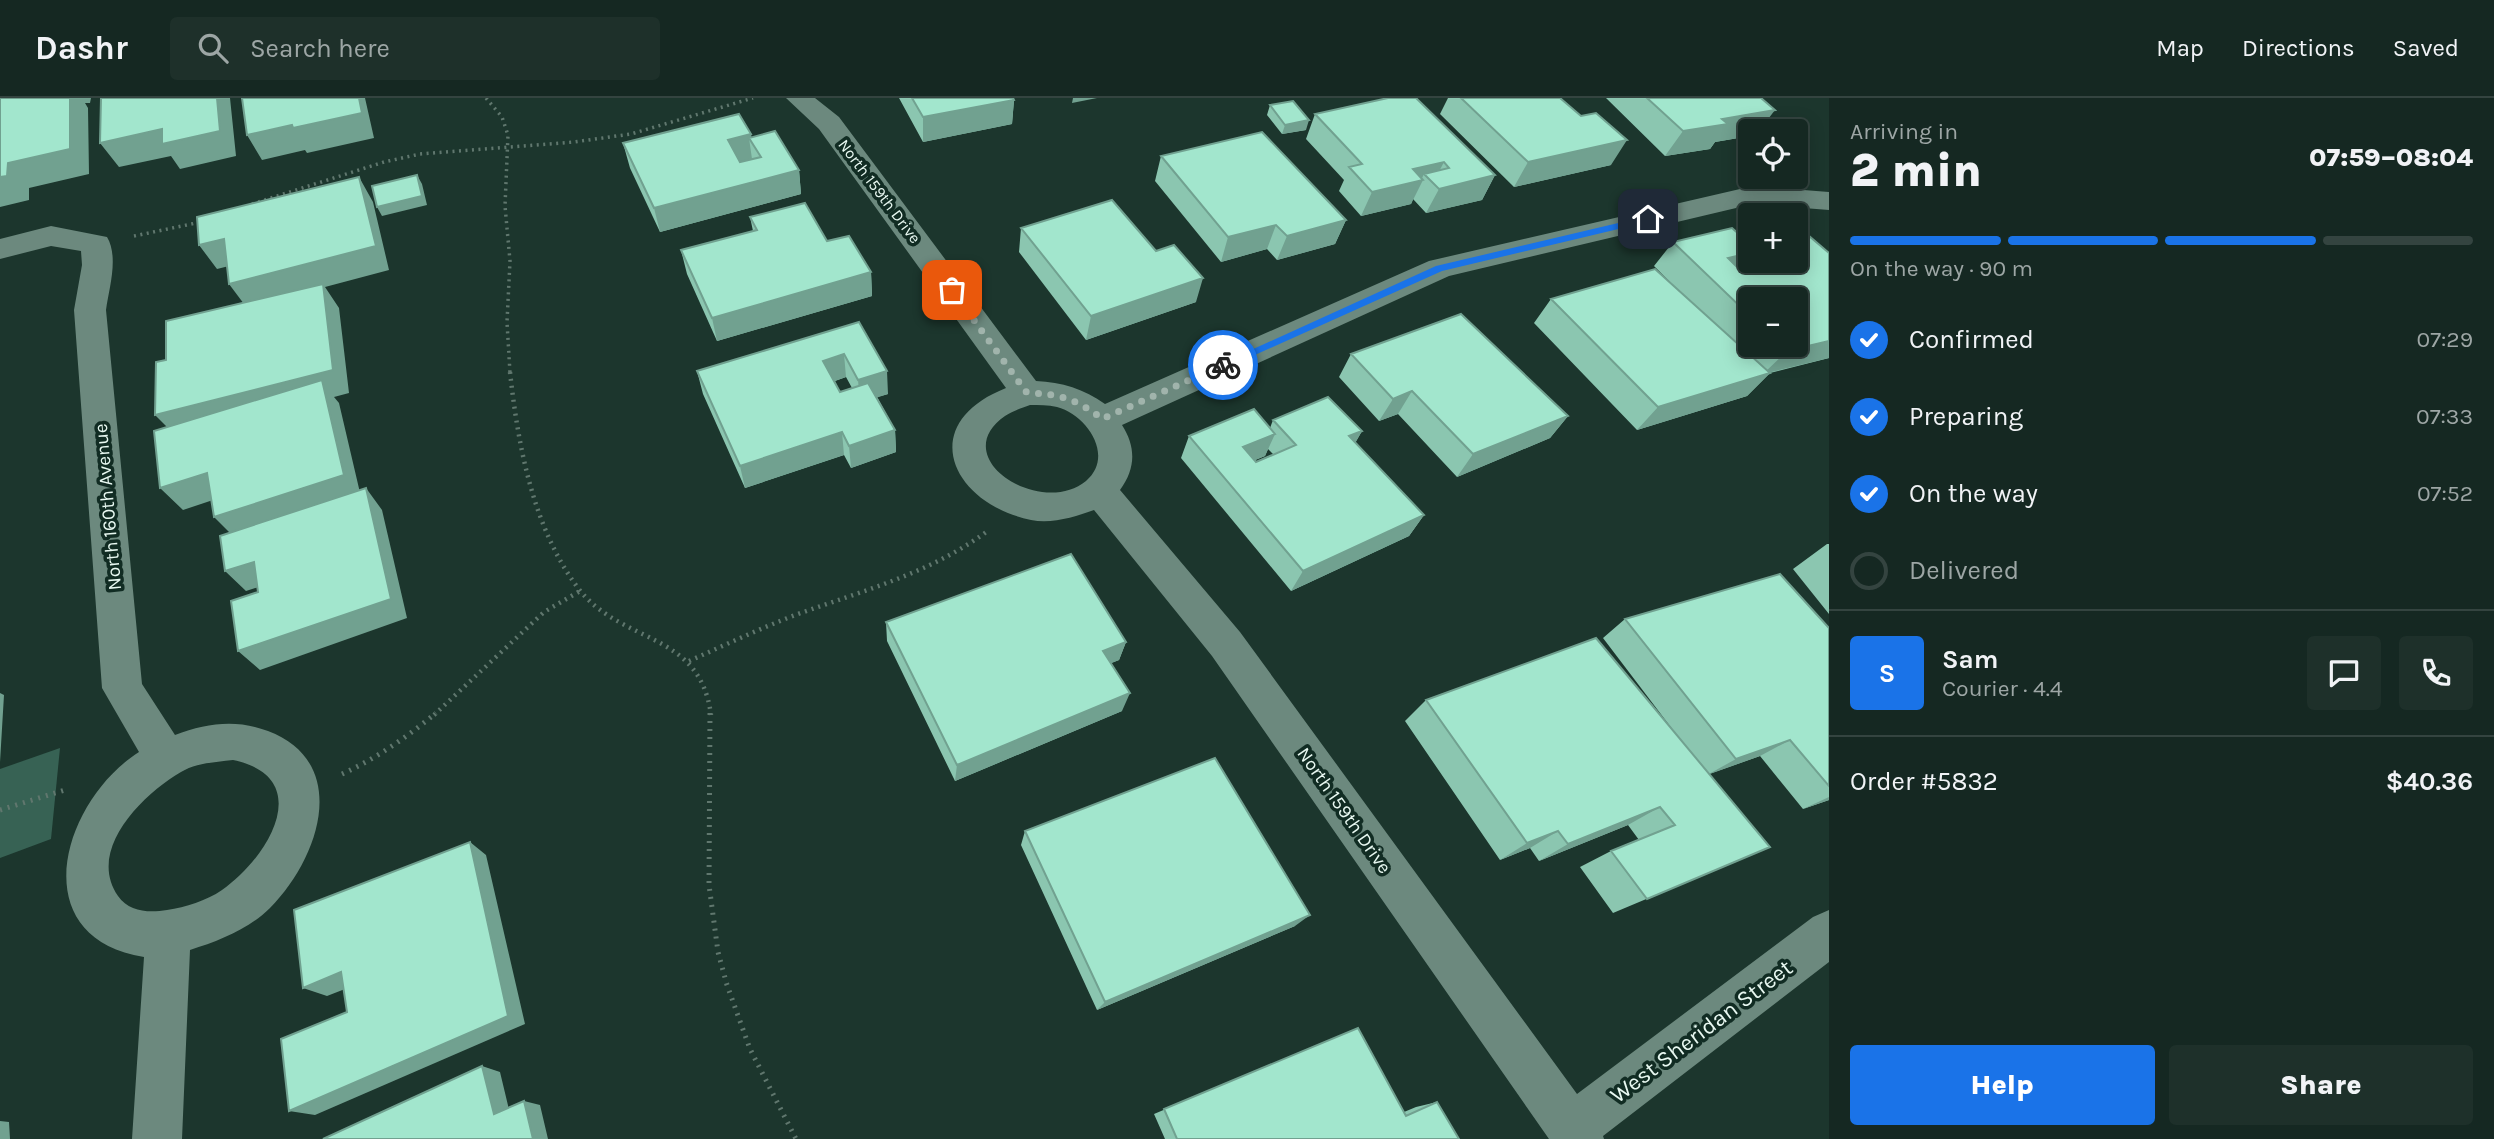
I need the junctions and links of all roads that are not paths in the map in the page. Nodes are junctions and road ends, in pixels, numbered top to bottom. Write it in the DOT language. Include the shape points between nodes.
graph roads {
  1 [pos="799,98"];
  2 [pos="1829,201"];
  3 [pos="0,249"];
  4 [pos="1027,393"];
  5 [pos="1102,419"];
  6 [pos="1099,490"];
  7 [pos="166,758"];
  8 [pos="1829,933"];
  9 [pos="168,934"];
  10 [pos="1575,1134"];
  11 [pos="158,1139"];
  1 -- 4 [label="street, North 159th Drive" via="838,133"];
  2 -- 5 [label="street" via="1753,195 1440,268"];
  3 -- 7 [label="street, North 160th Avenue" via="51,236 96,244 90,310 122,688"];
  4 -- 5 [label="street" via="1069,398"];
  4 -- 6 [label="street" via="985,410 972,426 967,444 971,464 983,482 1003,497 1027,506 1079,502"];
  5 -- 6 [label="street" via="1117,448 1110,478"];
  6 -- 10 [label="street, North 159th Drive" via="1226,643"];
  7 -- 9 [label="street" via="111,804 94,836 86,868 91,896 107,919 134,932"];
  7 -- 9 [label="street" via="200,745 233,741 262,747 284,761 297,784 299,812 290,844 270,875 241,904 206,923"];
  8 -- 10 [label="street, West Sheridan Street"];
  9 -- 11 [label="street"];
}
